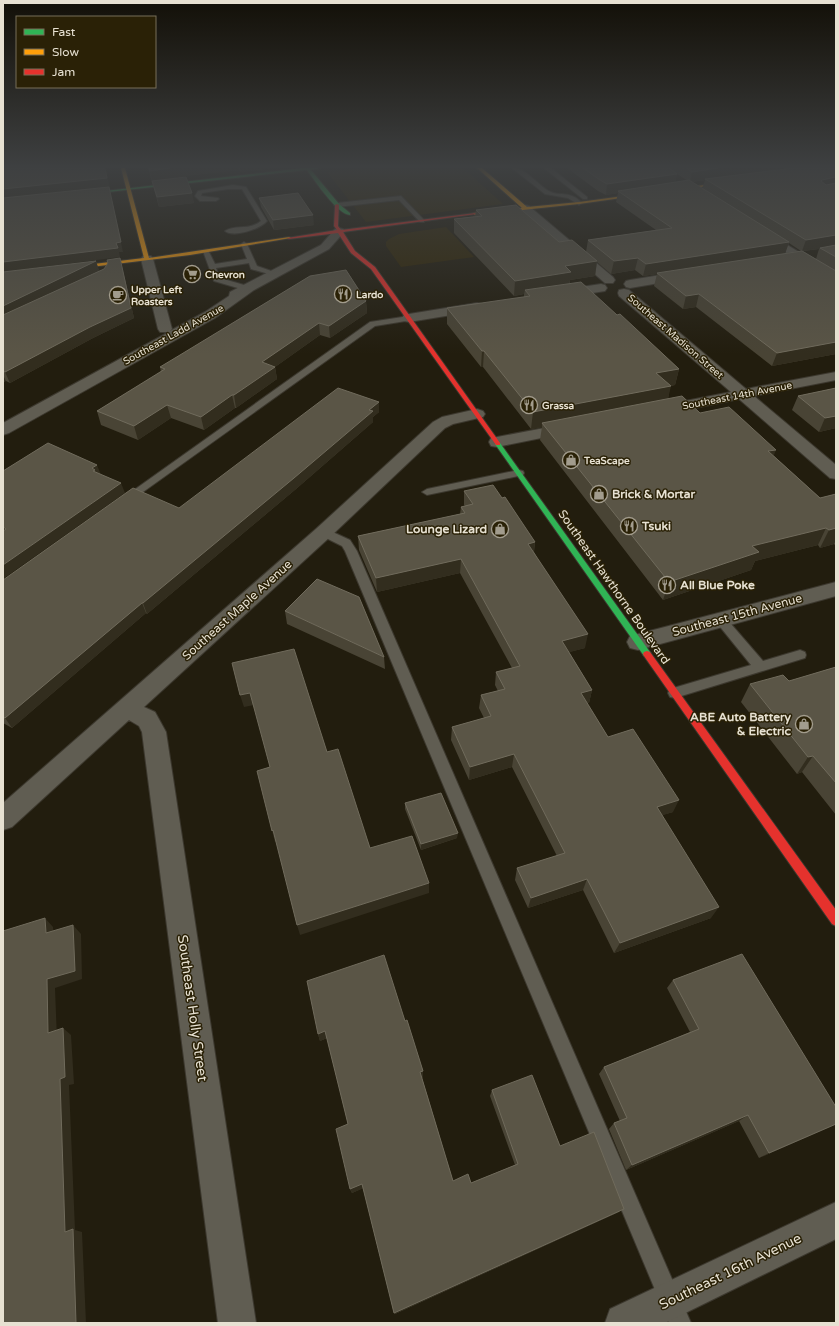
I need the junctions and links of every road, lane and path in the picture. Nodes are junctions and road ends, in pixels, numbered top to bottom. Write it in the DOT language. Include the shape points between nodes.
graph roads {
  1 [pos="140,230"];
  2 [pos="239,230"];
  3 [pos="349,230"];
  4 [pos="384,230"];
  5 [pos="548,230"];
  6 [pos="757,230"];
  7 [pos="228,231"];
  8 [pos="339,231"];
  9 [pos="373,238"];
  10 [pos="244,244"];
  11 [pos="206,251"];
  12 [pos="815,254"];
  13 [pos="373,256"];
  14 [pos="800,257"];
  15 [pos="147,259"];
  16 [pos="785,259"];
  17 [pos="251,260"];
  18 [pos="212,266"];
  19 [pos="373,268"];
  20 [pos="61,270"];
  21 [pos="699,273"];
  22 [pos="276,274"];
  23 [pos="836,279"];
  24 [pos="605,284"];
  25 [pos="627,288"];
  26 [pos="248,289"];
  27 [pos="552,296"];
  28 [pos="489,306"];
  29 [pos="409,318"];
  30 [pos="165,329"];
  31 [pos="117,365"];
  32 [pos="836,376"];
  33 [pos="743,394"];
  34 [pos="645,413"];
  35 [pos="477,414"];
  36 [pos="582,425"];
  37 [pos="3,430"];
  38 [pos="497,442"];
  39 [pos="519,473"];
  40 [pos="836,474"];
  41 [pos="427,492"];
  42 [pos="120,504"];
  43 [pos="324,532"];
  44 [pos="836,589"];
  45 [pos="721,620"];
  46 [pos="638,642"];
  47 [pos="800,655"];
  48 [pos="760,667"];
  49 [pos="675,693"];
  50 [pos="126,708"];
  51 [pos="3,819"];
  52 [pos="836,920"];
  53 [pos="836,1220"];
  54 [pos="675,1311"];
  55 [pos="237,1323"];
  56 [pos="624,1323"];
  1 -- 15 [label="main road"];
  2 -- 7 [label="lane"];
  3 -- 8 [label="main road"];
  4 -- 9 [label="main road"];
  5 -- 24 [label="street"];
  6 -- 14 [label="street"];
  8 -- 10 [label="main road"];
  8 -- 19 [label="main road, Southeast Hawthorne Boulevard" via="353,252"];
  8 -- 22 [label="street, Southeast Ladd Avenue" via="325,247"];
  10 -- 11 [label="main road"];
  10 -- 17 [label="lane"];
  11 -- 15 [label="main road"];
  11 -- 18 [label="lane"];
  12 -- 14 [label="street"];
  13 -- 19 [label="main road"];
  14 -- 16 [label="street"];
  14 -- 23 [label="street"];
  15 -- 20 [label="main road" via="105,268"];
  15 -- 30 [label="street"];
  17 -- 18 [label="lane"];
  17 -- 22 [label="lane" via="254,268"];
  18 -- 26 [label="lane" via="217,279"];
  19 -- 29 [label="main road, Southeast Hawthorne Boulevard"];
  21 -- 25 [label="street"];
  22 -- 26 [label="street, Southeast Ladd Avenue"];
  24 -- 25 [label="street" via="621,280"];
  24 -- 27 [label="street"];
  25 -- 33 [label="street, Southeast Madison Street"];
  26 -- 30 [label="street, Southeast Ladd Avenue" via="199,310"];
  26 -- 31 [label="street, Southeast Ladd Avenue" via="210,315"];
  28 -- 29 [label="street"];
  29 -- 35 [label="main road, Southeast Hawthorne Boulevard"];
  29 -- 42 [label="lane" via="373,324"];
  30 -- 31 [label="street, Southeast Ladd Avenue"];
  31 -- 37 [label="street, Southeast Ladd Avenue"];
  32 -- 33 [label="street, Southeast 14th Avenue"];
  33 -- 34 [label="street, Southeast 14th Avenue"];
  33 -- 40 [label="street, Southeast Madison Street"];
  35 -- 38 [label="main road, Southeast Hawthorne Boulevard"];
  35 -- 43 [label="street, Southeast Maple Avenue" via="439,424"];
  36 -- 38 [label="street"];
  38 -- 39 [label="main road, Southeast Hawthorne Boulevard"];
  39 -- 41 [label="lane"];
  39 -- 46 [label="main road, Southeast Hawthorne Boulevard"];
  43 -- 50 [label="street, Southeast Maple Avenue"];
  43 -- 54 [label="lane" via="346,543 351,551"];
  44 -- 45 [label="street, Southeast 15th Avenue"];
  45 -- 46 [label="street, Southeast 15th Avenue"];
  45 -- 48 [label="lane"];
  46 -- 49 [label="main road, Southeast Hawthorne Boulevard"];
  47 -- 48 [label="lane"];
  48 -- 49 [label="lane"];
  49 -- 52 [label="main road, Southeast Hawthorne Boulevard"];
  50 -- 51 [label="street, Southeast Maple Avenue"];
  50 -- 55 [label="street, Southeast Holly Street" via="147,719 154,732"];
  53 -- 54 [label="street, Southeast 16th Avenue"];
  54 -- 56 [label="street, Southeast 16th Avenue"];
}
